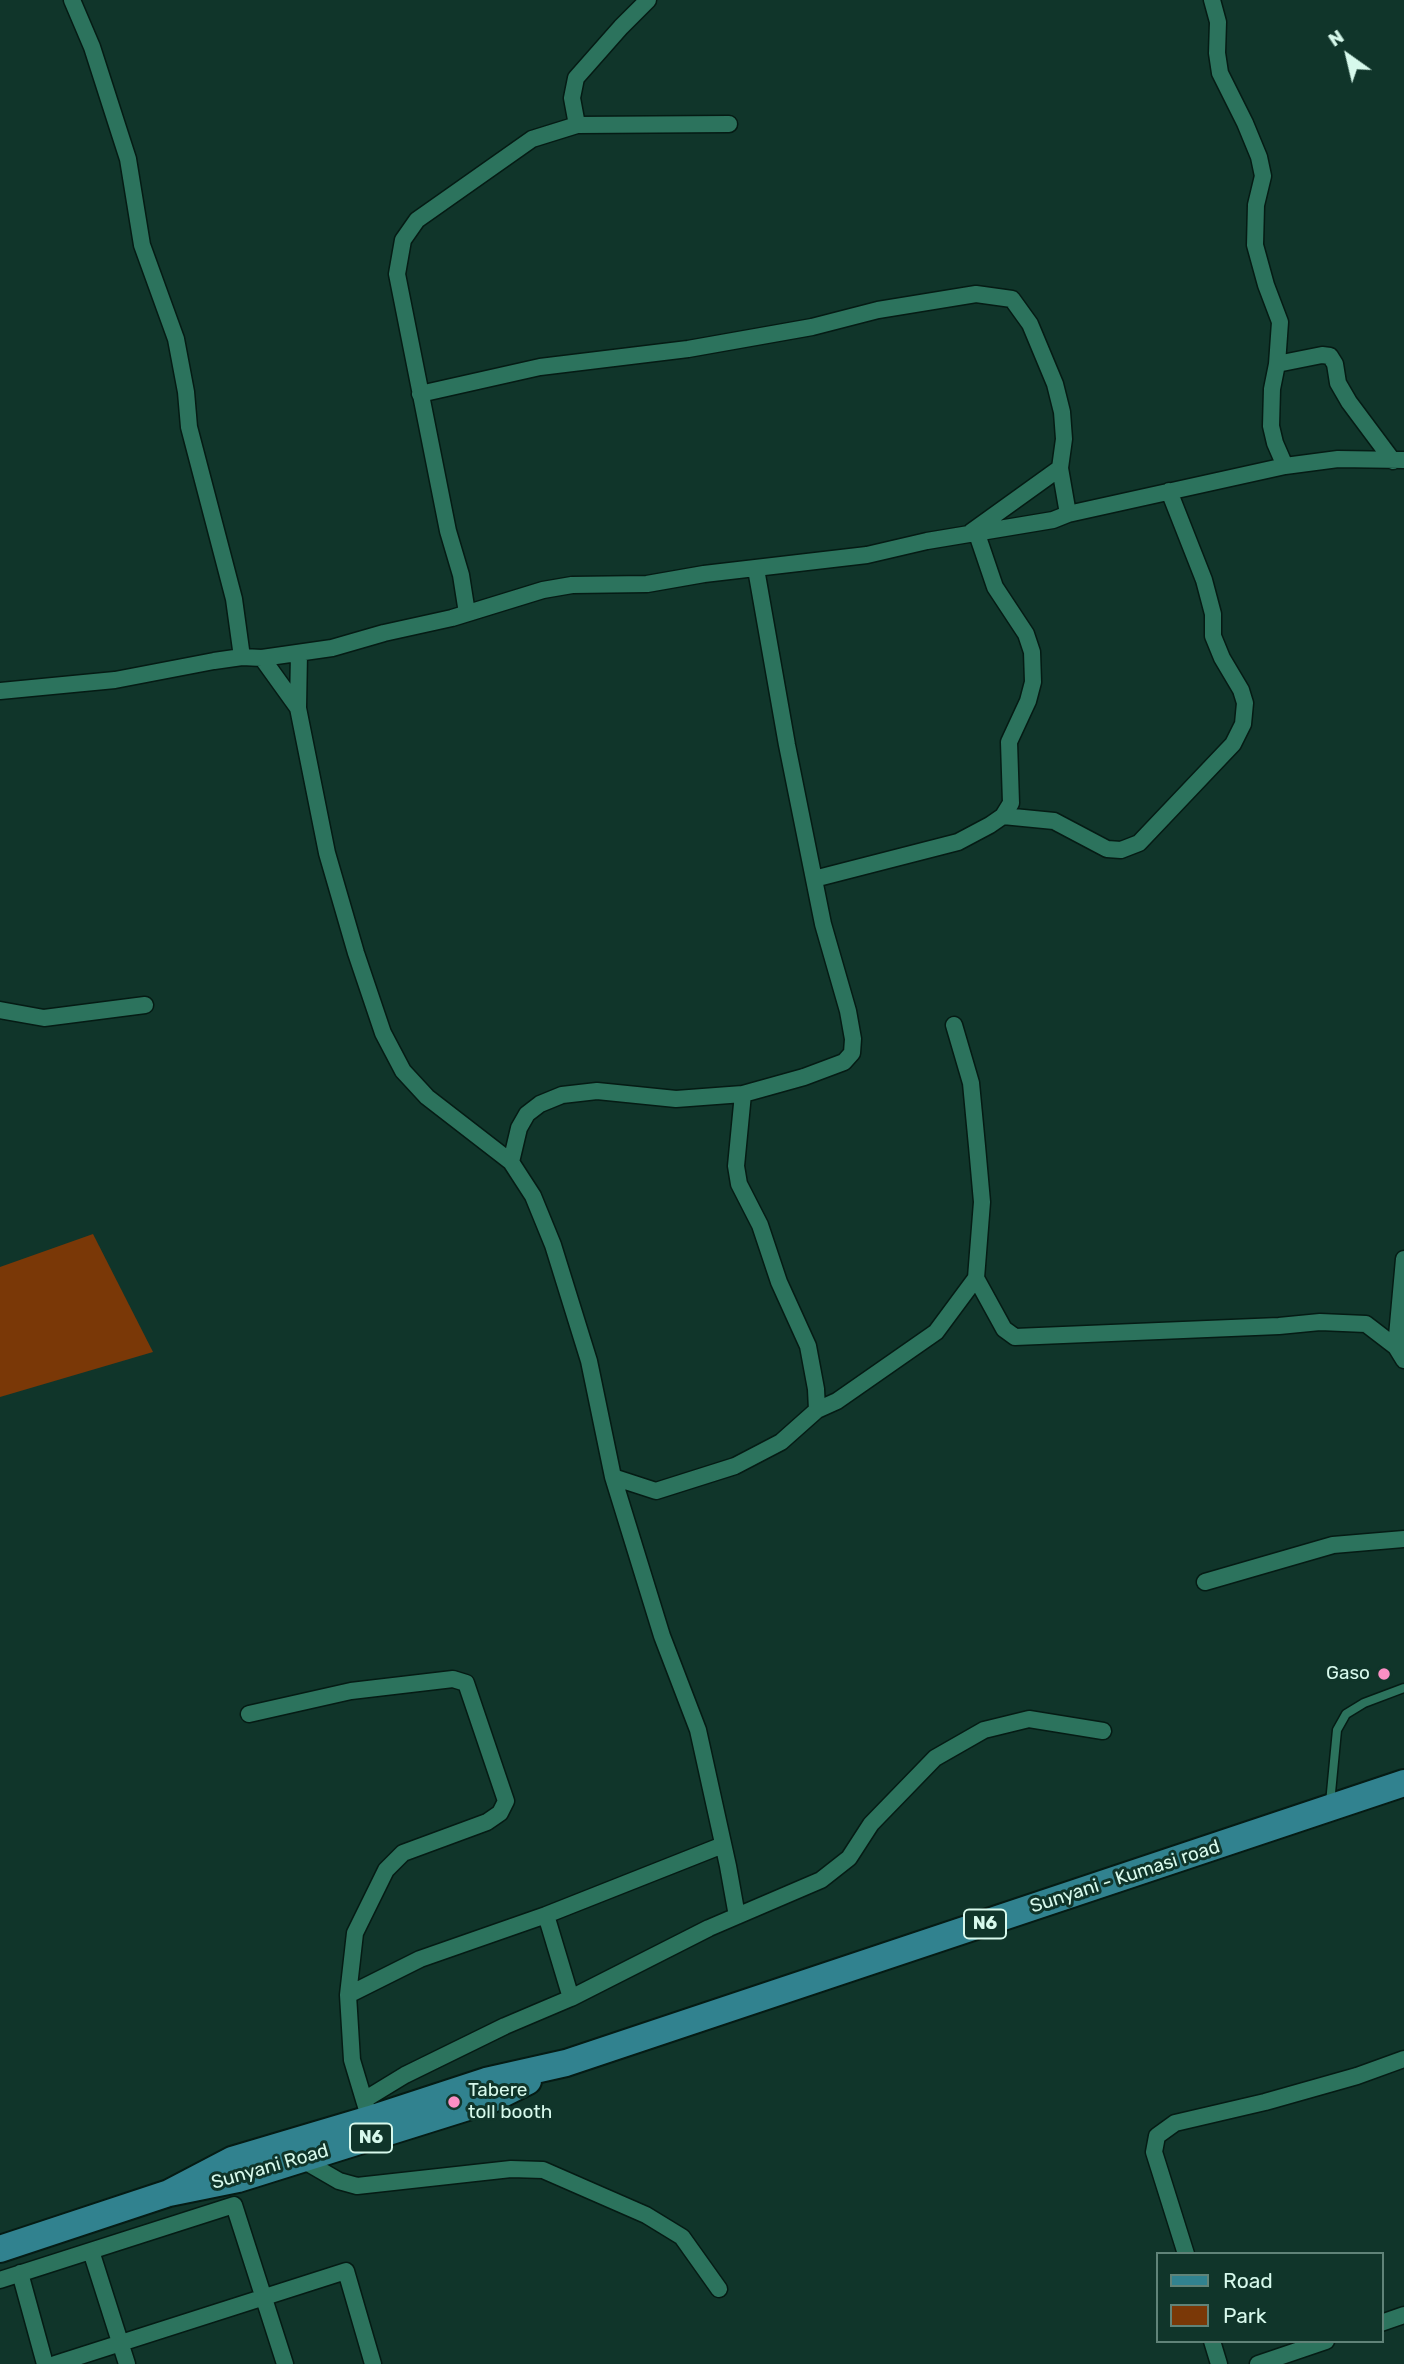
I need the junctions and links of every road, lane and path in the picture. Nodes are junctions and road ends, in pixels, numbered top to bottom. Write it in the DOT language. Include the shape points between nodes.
graph roads {
  1 [pos="72,0"];
  2 [pos="648,0"];
  3 [pos="1212,0"];
  4 [pos="729,124"];
  5 [pos="577,125"];
  6 [pos="1277,364"];
  7 [pos="420,394"];
  8 [pos="1399,460"];
  9 [pos="1285,466"];
  10 [pos="1060,468"];
  11 [pos="1169,491"];
  12 [pos="1068,514"];
  13 [pos="971,535"];
  14 [pos="756,569"];
  15 [pos="467,613"];
  16 [pos="299,653"];
  17 [pos="242,657"];
  18 [pos="262,658"];
  19 [pos="0,691"];
  20 [pos="298,708"];
  21 [pos="1003,816"];
  22 [pos="814,878"];
  23 [pos="145,1005"];
  24 [pos="0,1010"];
  25 [pos="954,1025"];
  26 [pos="743,1094"];
  27 [pos="511,1162"];
  28 [pos="1404,1259"];
  29 [pos="976,1278"];
  30 [pos="1400,1353"];
  31 [pos="817,1410"];
  32 [pos="613,1477"];
  33 [pos="1404,1539"];
  34 [pos="1205,1582"];
  35 [pos="1404,1688"];
  36 [pos="249,1714"];
  37 [pos="1103,1731"];
  38 [pos="1404,1783"];
  39 [pos="1329,1810"];
  40 [pos="723,1845"];
  41 [pos="546,1915"];
  42 [pos="737,1916"];
  43 [pos="348,1995"];
  44 [pos="571,1998"];
  45 [pos="1404,2059"];
  46 [pos="566,2063"];
  47 [pos="367,2110"];
  48 [pos="301,2159"];
  49 [pos="169,2193"];
  50 [pos="0,2249"];
  51 [pos="91,2251"];
  52 [pos="1184,2252"];
  53 [pos="20,2273"];
  54 [pos="0,2280"];
  55 [pos="719,2289"];
  56 [pos="264,2299"];
  57 [pos="1404,2315"];
  58 [pos="1383,2322"];
  59 [pos="120,2343"];
  60 [pos="1213,2343"];
  61 [pos="1320,2343"];
  62 [pos="45,2364"];
  63 [pos="55,2364"];
  64 [pos="127,2364"];
  65 [pos="285,2364"];
  66 [pos="373,2364"];
  67 [pos="1219,2364"];
  68 [pos="1258,2364"];
  1 -- 17 [label="street" via="128,159 142,245 176,339 189,427 234,599"];
  2 -- 5 [label="street" via="576,78 572,98"];
  3 -- 6 [label="street" via="1218,22 1220,73 1250,134 1263,176 1256,205 1255,244 1280,322"];
  4 -- 5 [label="street"];
  5 -- 7 [label="street" via="532,139 417,220 403,240 397,274"];
  6 -- 8 [label="street" via="1330,356 1349,402"];
  6 -- 9 [label="street" via="1271,426"];
  7 -- 10 [label="street" via="540,367 688,349 976,294 1012,299 1030,324 1062,412"];
  7 -- 15 [label="street"];
  8 -- 9 [label="street" via="1338,459"];
  9 -- 11 [label="street"];
  10 -- 12 [label="street"];
  10 -- 13 [label="street"];
  11 -- 12 [label="street"];
  11 -- 21 [label="street" via="1204,580 1213,636 1245,703 1243,724 1233,744 1139,843 1121,850 1107,849 1054,821"];
  12 -- 13 [label="street"];
  13 -- 14 [label="street" via="867,555"];
  13 -- 21 [label="street" via="1032,652 1033,682 1009,742 1011,803"];
  14 -- 15 [label="street" via="647,584 572,585"];
  14 -- 22 [label="street"];
  15 -- 16 [label="street"];
  16 -- 18 [label="street"];
  16 -- 20 [label="street"];
  17 -- 18 [label="street"];
  17 -- 19 [label="street" via="115,680"];
  18 -- 20 [label="street"];
  20 -- 27 [label="street" via="327,853 383,1032 403,1071 427,1097"];
  21 -- 22 [label="street" via="958,842"];
  22 -- 26 [label="street" via="848,1011 852,1054 834,1066"];
  23 -- 24 [label="street" via="44,1018"];
  25 -- 29 [label="street" via="971,1083 982,1202"];
  26 -- 27 [label="street" via="676,1099 597,1091 562,1095 527,1114"];
  26 -- 31 [label="street" via="736,1166 739,1184 808,1346"];
  27 -- 32 [label="street" via="533,1196 553,1245 589,1362"];
  28 -- 30 [label="street"];
  29 -- 30 [label="street" via="1004,1329 1015,1337 1320,1322 1366,1324"];
  29 -- 31 [label="street" via="936,1332"];
  31 -- 32 [label="street" via="781,1443 735,1466 656,1491"];
  32 -- 40 [label="street" via="662,1636 698,1730"];
  33 -- 34 [label="street" via="1333,1545"];
  35 -- 39 [label="lane" via="1346,1714 1337,1730"];
  36 -- 43 [label="street" via="351,1691 453,1679 466,1684 506,1801 500,1813 487,1822 403,1853 386,1870 355,1933"];
  37 -- 42 [label="street" via="1029,1718 984,1730 935,1758 871,1824 849,1858 821,1880"];
  38 -- 39 [label="main road, Sunyani - Kumasi road / N6"];
  39 -- 46 [label="main road, Sunyani - Kumasi road / N6"];
  40 -- 41 [label="street"];
  40 -- 42 [label="street"];
  41 -- 43 [label="street" via="420,1959"];
  41 -- 44 [label="street"];
  42 -- 44 [label="street"];
  43 -- 47 [label="street" via="352,2060"];
  44 -- 47 [label="street" via="441,2057"];
  45 -- 52 [label="street" via="1265,2102 1175,2123 1157,2136 1154,2152"];
  46 -- 47 [label="main road, Sunyani Road / N6"];
  46 -- 48 [label="main road, Sunyani Road / N6" via="491,2100"];
  47 -- 49 [label="main road, Sunyani Road / N6" via="232,2160"];
  48 -- 49 [label="main road, Sunyani Road / N6" via="238,2179"];
  48 -- 55 [label="street" via="339,2182 357,2186 511,2169 542,2170 646,2215 682,2237"];
  49 -- 50 [label="main road, N6"];
  51 -- 53 [label="street"];
  51 -- 56 [label="street" via="234,2205"];
  51 -- 59 [label="street"];
  53 -- 54 [label="street"];
  53 -- 62 [label="street"];
  56 -- 59 [label="street"];
  56 -- 65 [label="street"];
  56 -- 66 [label="street" via="346,2272"];
  57 -- 58 [label="street"];
  59 -- 63 [label="street"];
  59 -- 64 [label="street"];
  60 -- 67 [label="street"];
  61 -- 68 [label="street"];
}
